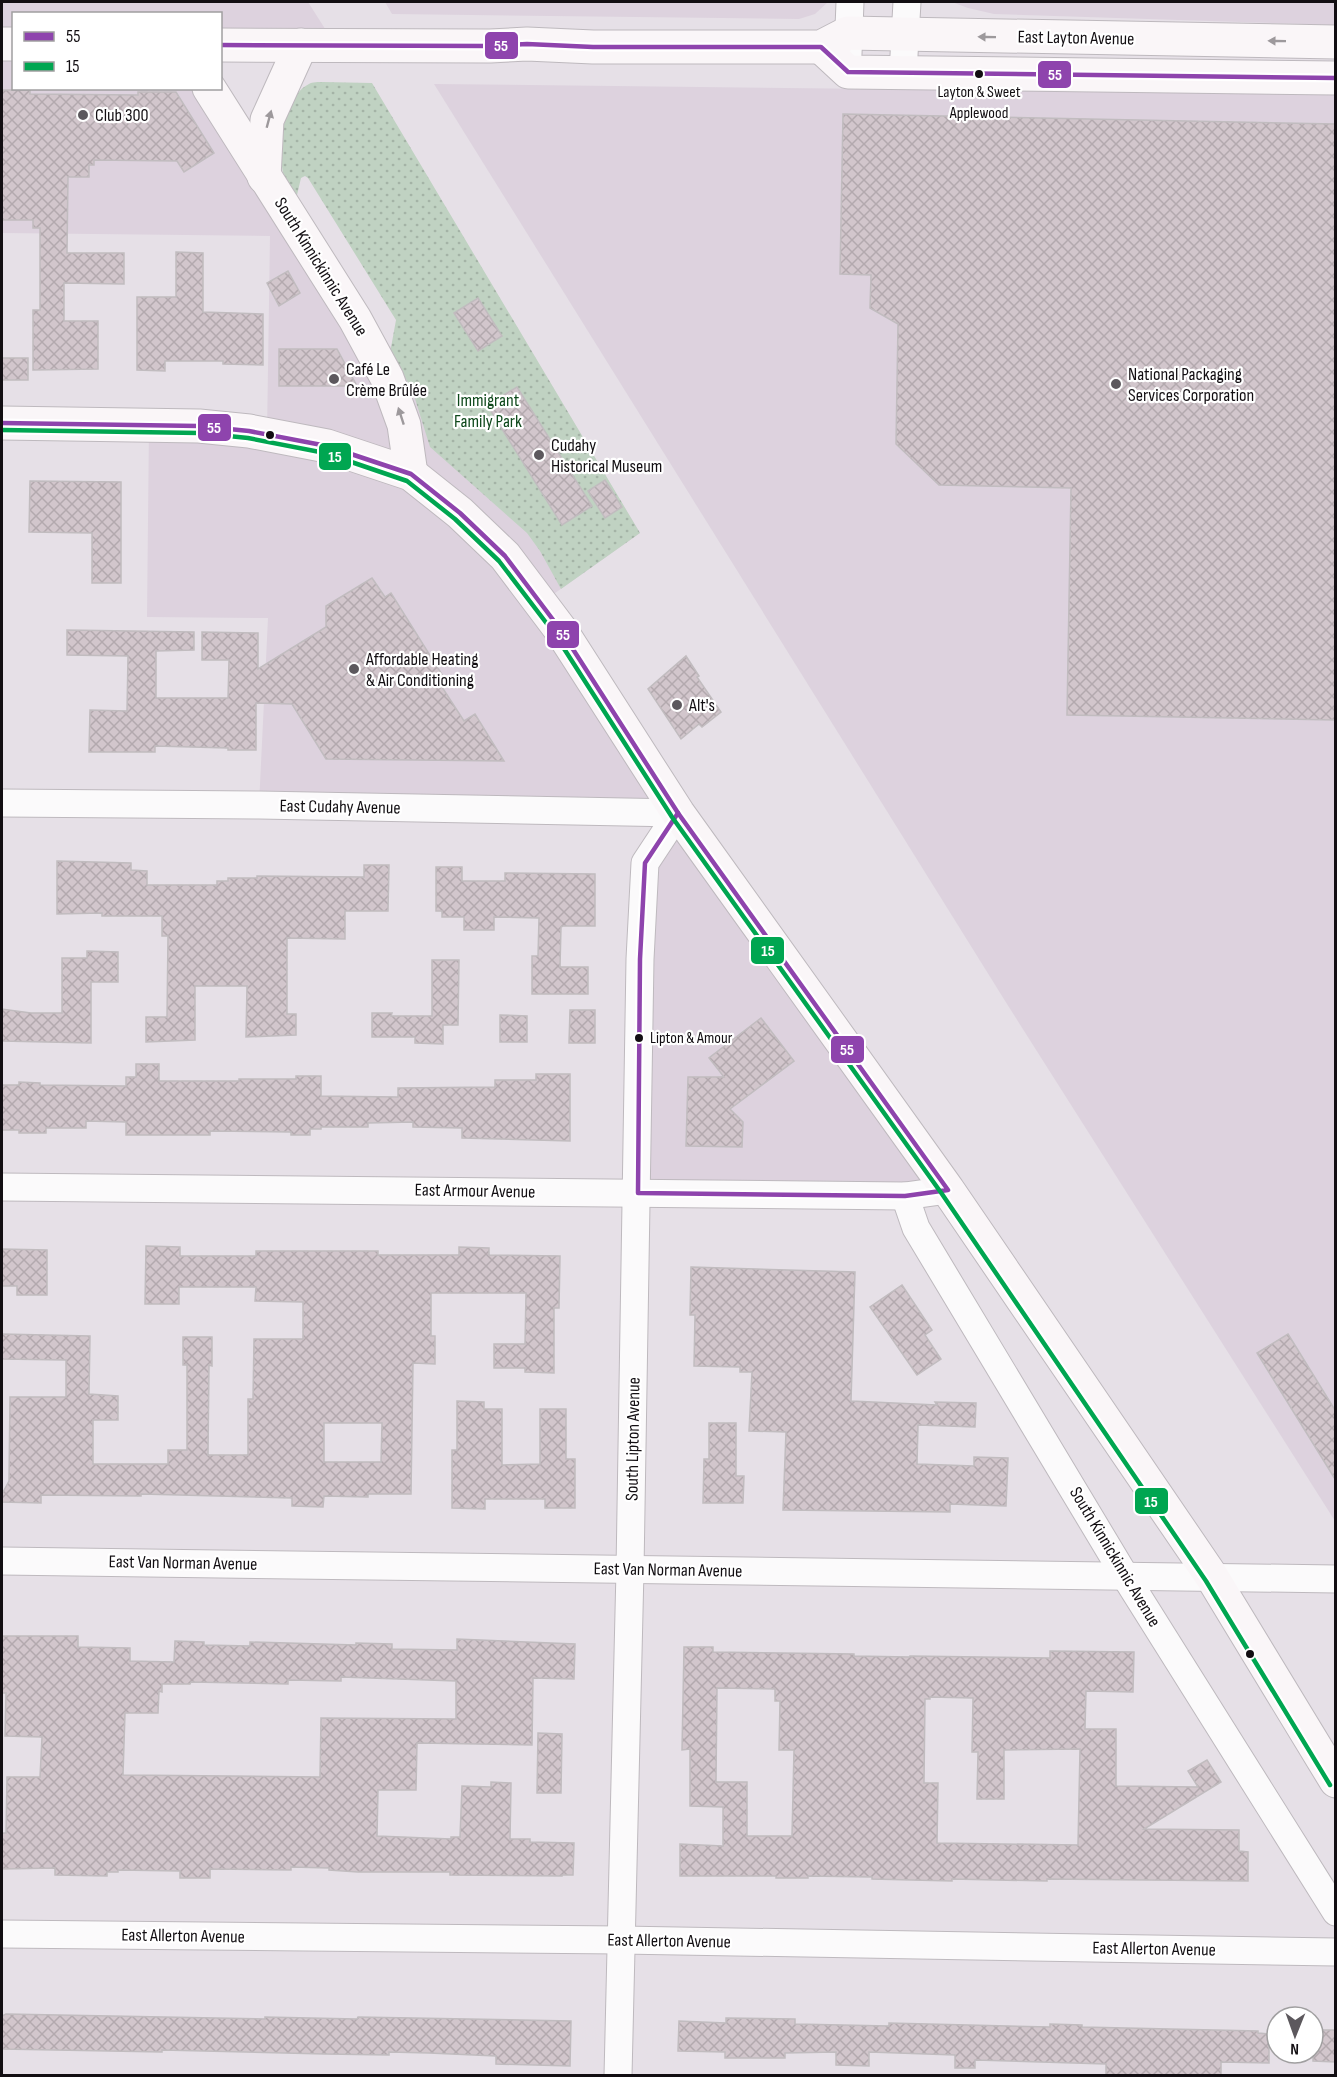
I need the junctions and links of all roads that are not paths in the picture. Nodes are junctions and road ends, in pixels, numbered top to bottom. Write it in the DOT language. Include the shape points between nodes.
graph roads {
  1 [pos="907,2"];
  2 [pos="839,27"];
  3 [pos="906,35"];
  4 [pos="1335,42"];
  5 [pos="222,45"];
  6 [pos="300,45"];
  7 [pos="903,73"];
  8 [pos="1335,78"];
  9 [pos="210,90"];
  10 [pos="264,177"];
  11 [pos="2,423"];
  12 [pos="411,474"];
  13 [pos="2,803"];
  14 [pos="678,813"];
  15 [pos="2,1187"];
  16 [pos="948,1190"];
  17 [pos="638,1193"];
  18 [pos="905,1196"];
  19 [pos="2,1561"];
  20 [pos="630,1570"];
  21 [pos="1125,1576"];
  22 [pos="1212,1577"];
  23 [pos="1335,1579"];
  24 [pos="1335,1781"];
  25 [pos="1335,1911"];
  26 [pos="2,1934"];
  27 [pos="621,1940"];
  28 [pos="1335,1952"];
  29 [pos="618,2076"];
  1 -- 3 [label="street"];
  2 -- 3 [label="street, East Layton Avenue"];
  2 -- 6 [label="street, East Layton Avenue" via="593,47"];
  2 -- 7 [label="street, East Layton Avenue" via="848,72"];
  4 -- 3 [label="street, East Layton Avenue, one-way"];
  3 -- 7 [label="street"];
  5 -- 6 [label="street, East Layton Avenue"];
  10 -- 6 [label="street, South Kinnickinnic Avenue, one-way" via="267,120"];
  7 -- 8 [label="street, East Layton Avenue"];
  9 -- 10 [label="street, South Kinnickinnic Avenue"];
  12 -- 10 [label="street, South Kinnickinnic Avenue, one-way" via="404,425 387,378 355,319"];
  11 -- 12 [label="street" via="199,426 249,431 327,446"];
  12 -- 14 [label="street" via="505,556 560,629"];
  13 -- 14 [label="street, East Cudahy Avenue"];
  14 -- 16 [label="street"];
  14 -- 17 [label="street, South Lipton Avenue" via="645,863"];
  15 -- 17 [label="street, East Armour Avenue"];
  16 -- 18 [label="street, East Armour Avenue"];
  16 -- 22 [label="street"];
  17 -- 18 [label="street, East Armour Avenue"];
  17 -- 20 [label="street, South Lipton Avenue"];
  18 -- 21 [label="street, South Kinnickinnic Avenue" via="916,1228"];
  19 -- 20 [label="street, East Van Norman Avenue"];
  20 -- 21 [label="street, East Van Norman Avenue"];
  20 -- 27 [label="street, South Lipton Avenue"];
  21 -- 22 [label="street, East Van Norman Avenue"];
  21 -- 25 [label="street, South Kinnickinnic Avenue"];
  22 -- 23 [label="street, East Van Norman Avenue"];
  22 -- 24 [label="street"];
  26 -- 27 [label="street, East Allerton Avenue"];
  27 -- 28 [label="street, East Allerton Avenue"];
  27 -- 29 [label="street, South Lipton Avenue"];
}
